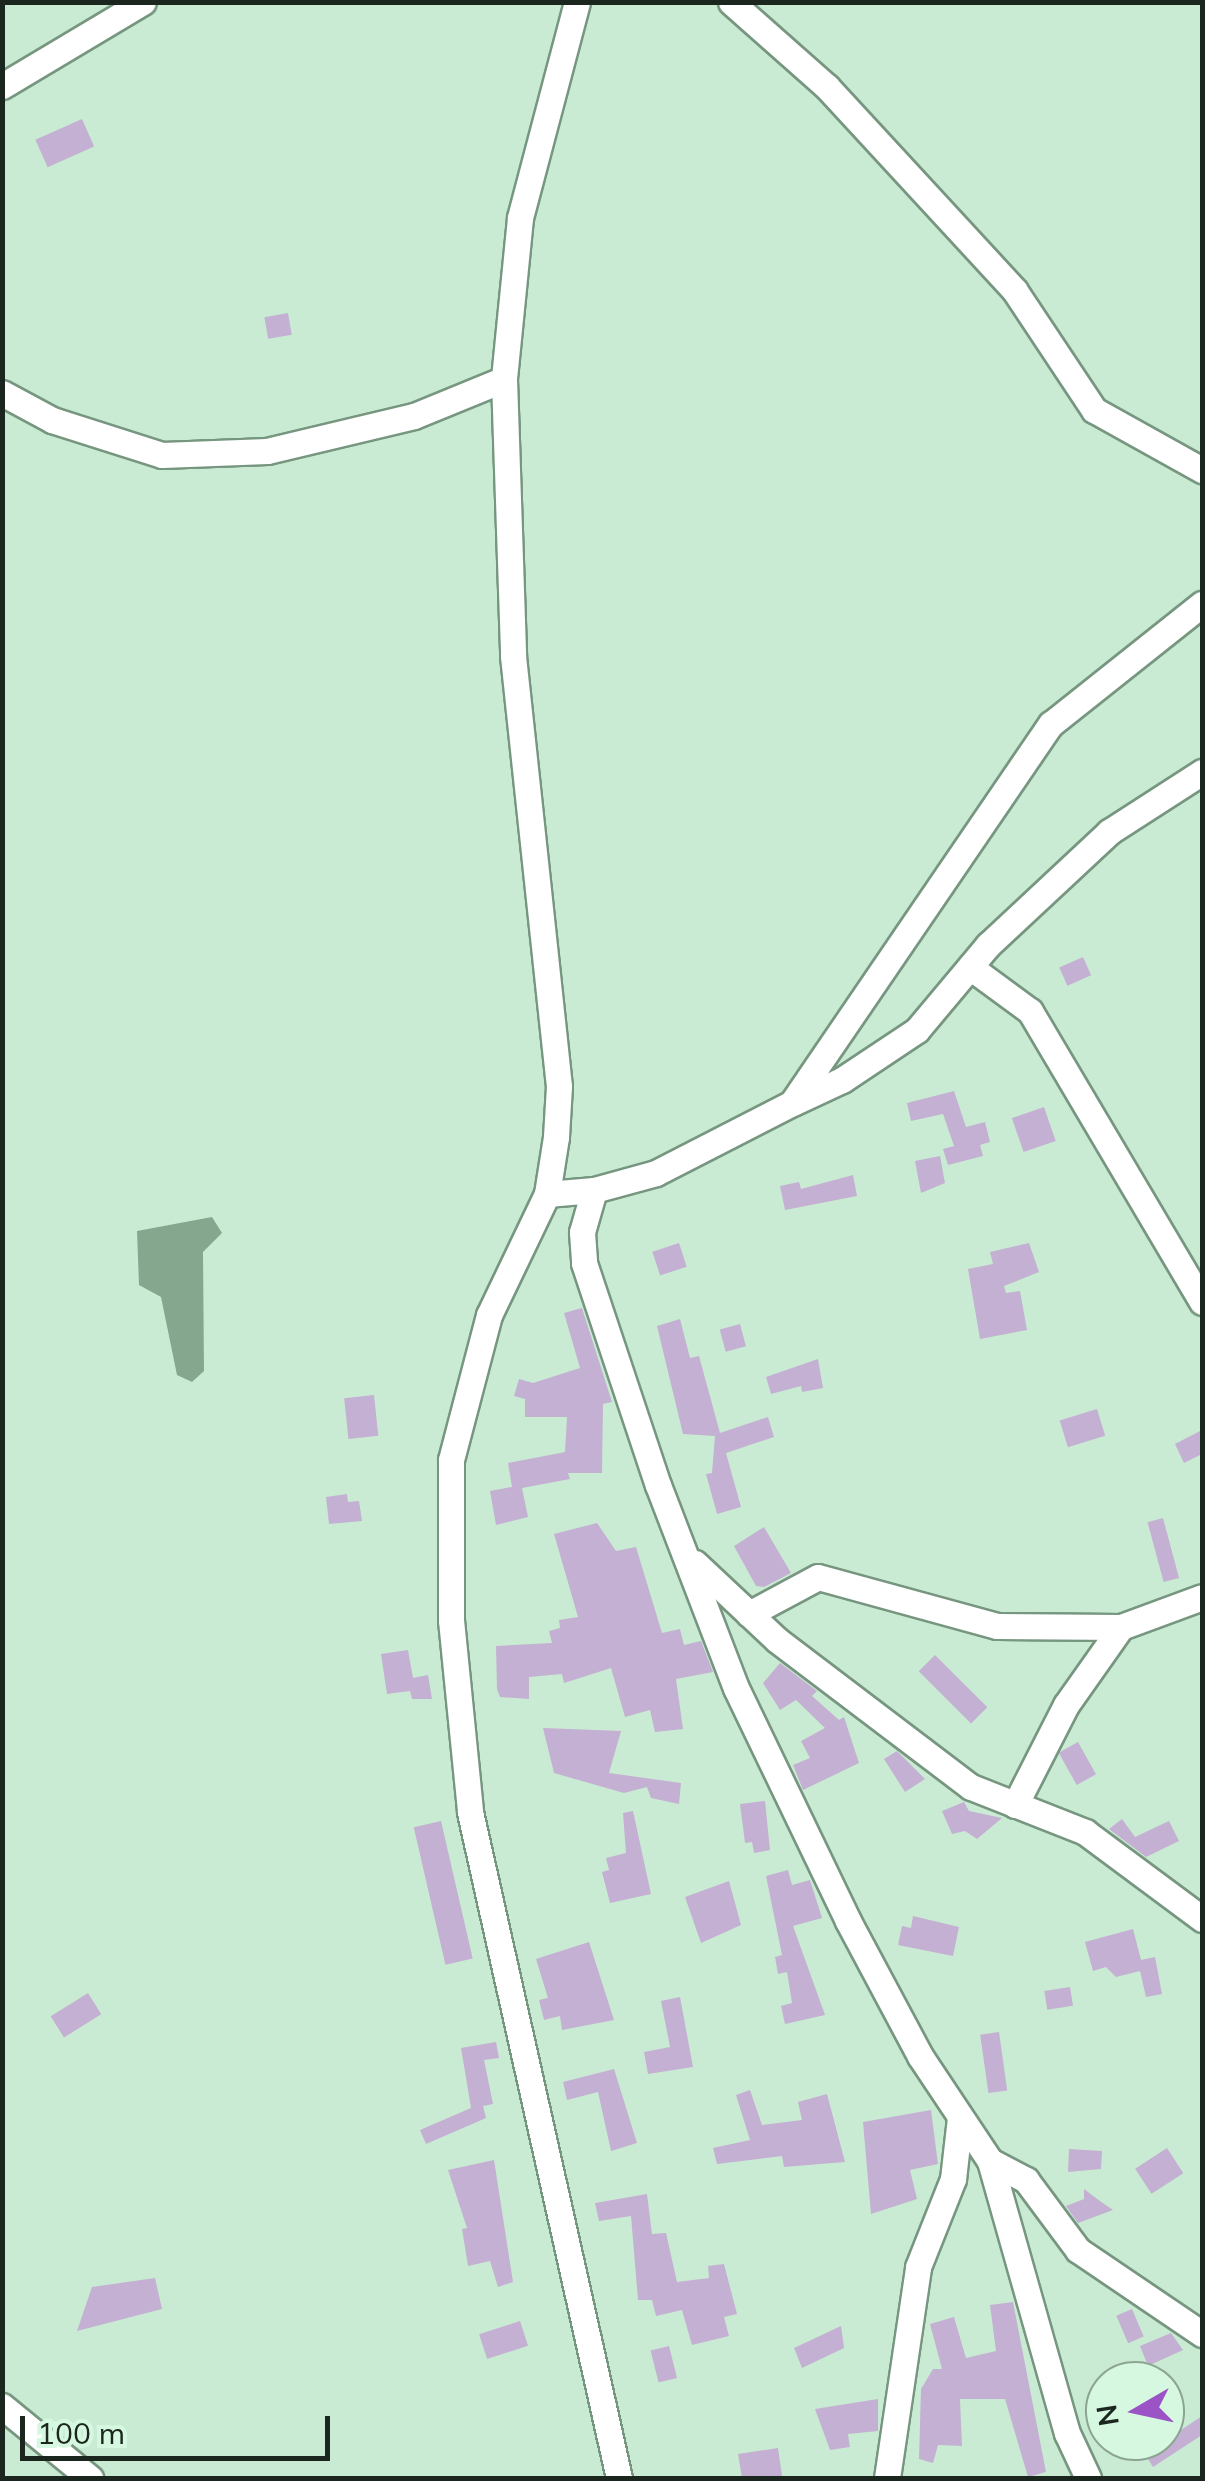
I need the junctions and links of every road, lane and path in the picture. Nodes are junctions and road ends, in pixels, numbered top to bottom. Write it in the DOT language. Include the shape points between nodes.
graph roads {
  1 [pos="143,2"];
  2 [pos="578,2"];
  3 [pos="731,2"];
  4 [pos="2,86"];
  5 [pos="504,379"];
  6 [pos="2,394"];
  7 [pos="1202,470"];
  8 [pos="1202,604"];
  9 [pos="1202,772"];
  10 [pos="970,967"];
  11 [pos="792,1103"];
  12 [pos="594,1190"];
  13 [pos="546,1194"];
  14 [pos="1202,1302"];
  15 [pos="689,1557"];
  16 [pos="1202,1597"];
  17 [pos="749,1614"];
  18 [pos="1121,1627"];
  19 [pos="1015,1804"];
  20 [pos="1202,1919"];
  21 [pos="960,2118"];
  22 [pos="990,2161"];
  23 [pos="1202,2334"];
  24 [pos="2,2406"];
  25 [pos="90,2478"];
  26 [pos="619,2478"];
  27 [pos="887,2478"];
  28 [pos="1088,2478"];
  1 -- 4 [label="street"];
  2 -- 5 [label="street" via="520,218"];
  3 -- 7 [label="street" via="827,87 1015,291 1094,410"];
  5 -- 6 [label="street" via="414,416 267,451 162,455 52,420"];
  5 -- 13 [label="street" via="512,656 559,1086"];
  8 -- 11 [label="street" via="1051,724"];
  9 -- 10 [label="street" via="1108,832"];
  10 -- 11 [label="street" via="900,1044"];
  10 -- 14 [label="street" via="1030,1011"];
  11 -- 12 [label="street" via="656,1173"];
  12 -- 13 [label="street"];
  12 -- 15 [label="street" via="582,1232 584,1263"];
  13 -- 26 [label="street" via="489,1315 450,1460 450,1620 470,1812"];
  15 -- 17 [label="street"];
  15 -- 21 [label="street" via="736,1688 848,1921"];
  16 -- 18 [label="street"];
  17 -- 18 [label="street" via="803,1581 834,1577 972,1623"];
  17 -- 19 [label="street" via="971,1787"];
  18 -- 19 [label="street" via="1066,1705"];
  19 -- 20 [label="street" via="1084,1832"];
  21 -- 22 [label="street"];
  21 -- 27 [label="street" via="953,2179 918,2267"];
  22 -- 23 [label="street" via="1026,2180 1078,2250"];
  22 -- 28 [label="street" via="1067,2433"];
  24 -- 25 [label="street"];
}
